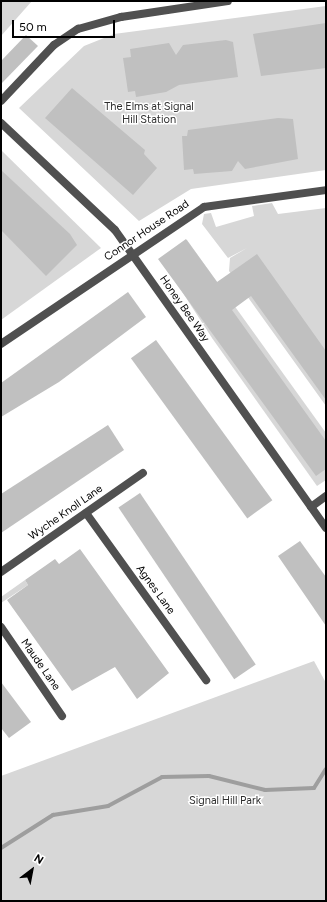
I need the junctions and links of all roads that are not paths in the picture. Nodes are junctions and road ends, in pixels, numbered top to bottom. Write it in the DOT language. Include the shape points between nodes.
graph roads {
  1 [pos="228,1"];
  2 [pos="1,101"];
  3 [pos="1,123"];
  4 [pos="326,190"];
  5 [pos="132,254"];
  6 [pos="1,344"];
  7 [pos="143,473"];
  8 [pos="326,496"];
  9 [pos="311,507"];
  10 [pos="86,512"];
  11 [pos="326,528"];
  12 [pos="1,572"];
  13 [pos="1,627"];
  14 [pos="206,680"];
  15 [pos="62,716"];
  1 -- 2 [label="street" via="121,17 78,29 54,45"];
  3 -- 5 [label="street, Honey Bee Way" via="115,230"];
  4 -- 5 [label="street, Connor House Road" via="204,207"];
  5 -- 6 [label="street, Connor House Road"];
  5 -- 9 [label="street, Honey Bee Way"];
  7 -- 10 [label="street, Wyche Knoll Lane"];
  8 -- 9 [label="street"];
  9 -- 11 [label="street, Honey Bee Way"];
  10 -- 12 [label="street, Wyche Knoll Lane"];
  10 -- 14 [label="street, Agnes Lane"];
  13 -- 15 [label="street, Maude Lane"];
}
